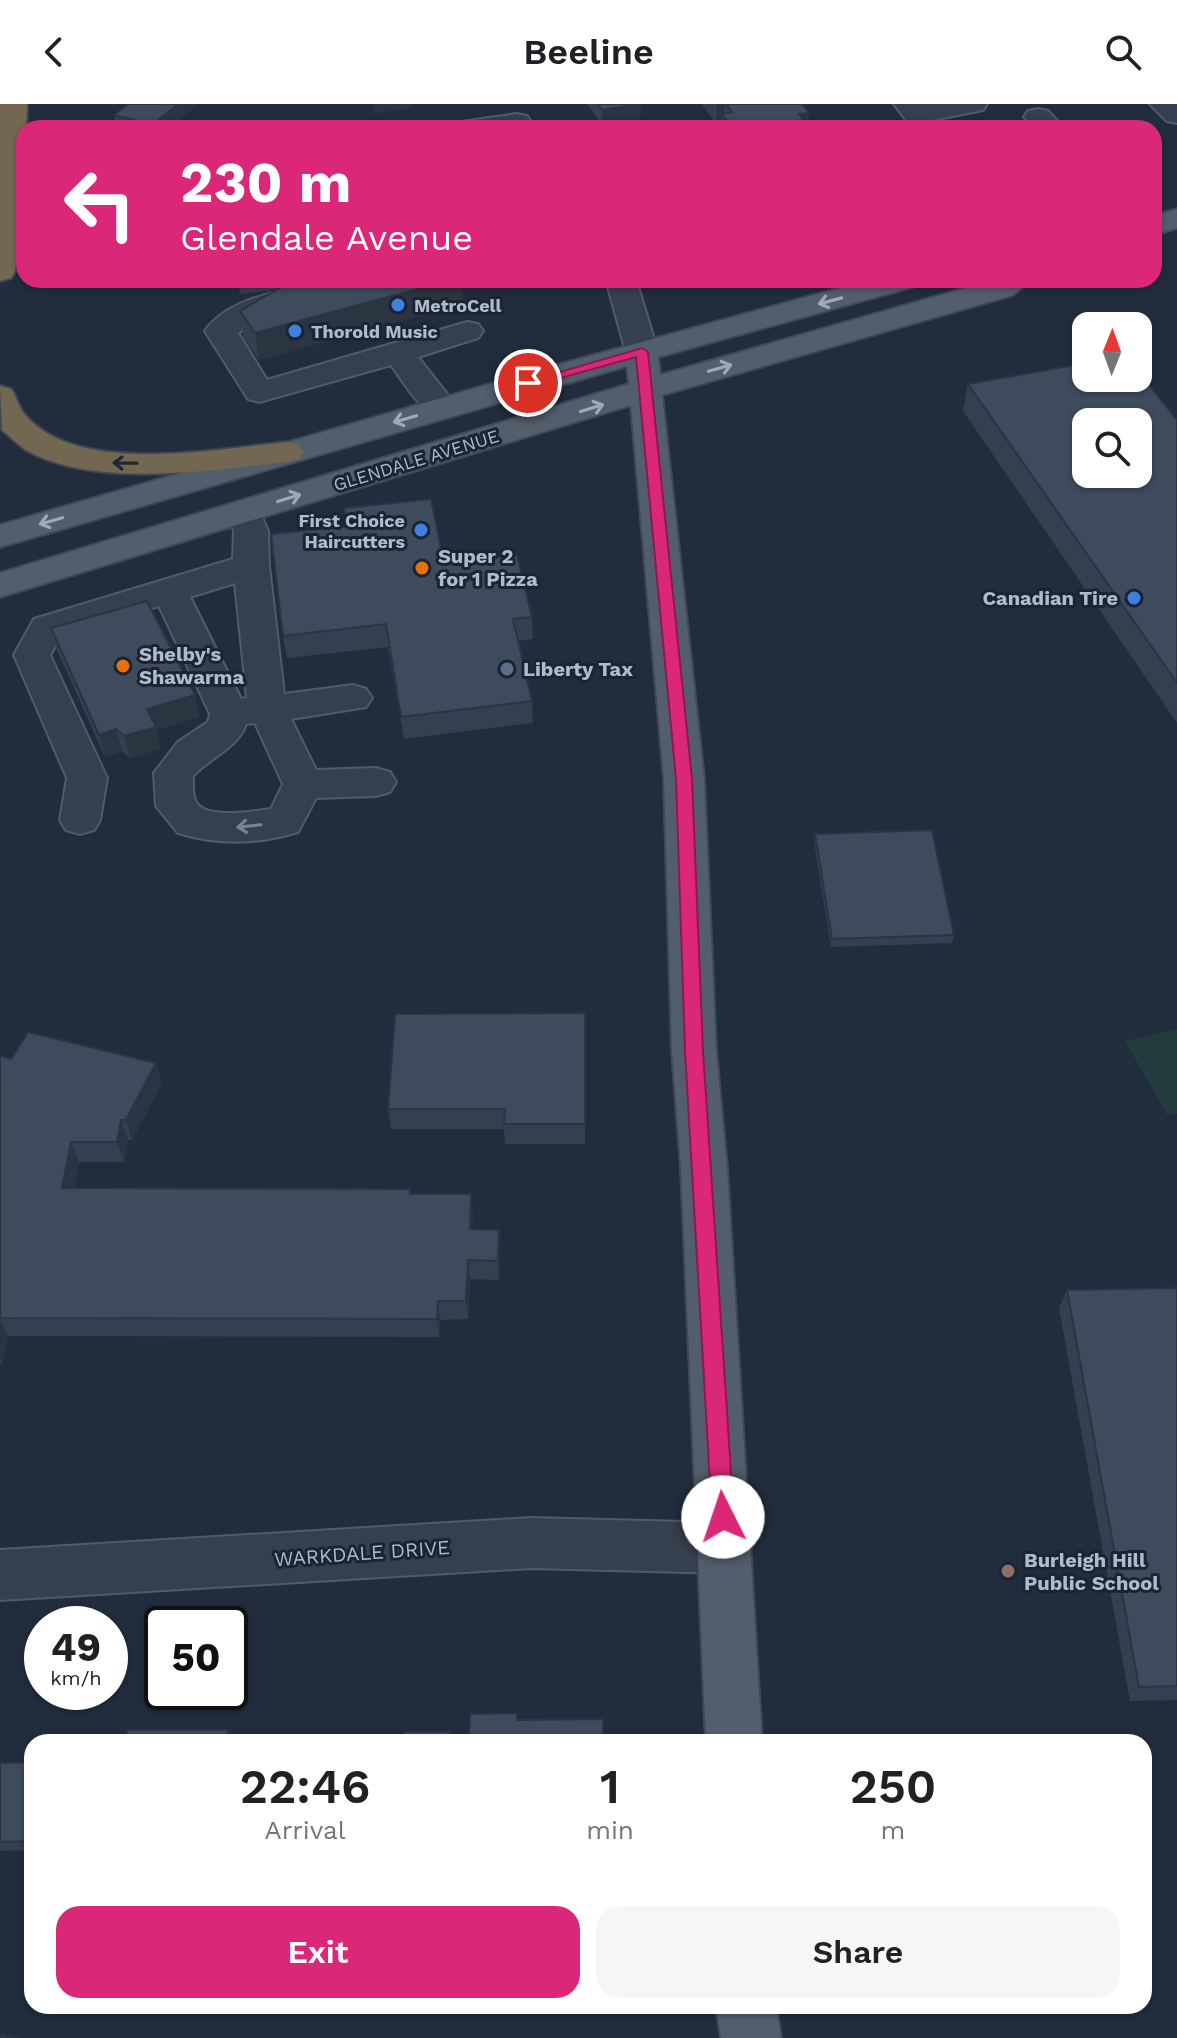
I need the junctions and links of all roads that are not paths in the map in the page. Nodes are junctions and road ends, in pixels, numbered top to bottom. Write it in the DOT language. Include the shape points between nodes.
graph roads {
  1 [pos="13,104"];
  2 [pos="908,104"];
  3 [pos="973,104"];
  4 [pos="1164,104"];
  5 [pos="1177,115"];
  6 [pos="0,272"];
  7 [pos="334,288"];
  8 [pos="623,288"];
  9 [pos="882,288"];
  10 [pos="1002,288"];
  11 [pos="467,331"];
  12 [pos="398,353"];
  13 [pos="644,372"];
  14 [pos="0,396"];
  15 [pos="442,408"];
  16 [pos="287,452"];
  17 [pos="244,512"];
  18 [pos="0,536"];
  19 [pos="251,566"];
  20 [pos="0,585"];
  21 [pos="169,590"];
  22 [pos="353,698"];
  23 [pos="267,709"];
  24 [pos="229,714"];
  25 [pos="376,782"];
  26 [pos="303,784"];
  27 [pos="80,820"];
  28 [pos="725,1548"];
  29 [pos="0,1575"];
  30 [pos="734,1734"];
  31 [pos="747,2014"];
  32 [pos="751,2038"];
  1 -- 6 [label="highway"];
  2 -- 3 [label="street" via="917,115"];
  4 -- 5 [label="street"];
  7 -- 12 [label="street" via="255,308 221,331 259,392"];
  8 -- 13 [label="street"];
  9 -- 13 [label="main road, GLENDALE AVENUE, one-way"];
  13 -- 10 [label="main road, GLENDALE AVENUE, one-way"];
  11 -- 12 [label="street"];
  12 -- 15 [label="street"];
  13 -- 15 [label="main road, GLENDALE AVENUE"];
  17 -- 13 [label="main road, GLENDALE AVENUE, one-way"];
  13 -- 28 [label="main road" via="684,779 694,1051"];
  16 -- 14 [label="highway, one-way" via="169,464 108,463 33,441 12,422"];
  15 -- 16 [label="main road, GLENDALE AVENUE, one-way"];
  16 -- 18 [label="main road, GLENDALE AVENUE, one-way"];
  17 -- 19 [label="street" via="251,531"];
  17 -- 20 [label="main road, GLENDALE AVENUE"];
  19 -- 21 [label="street"];
  19 -- 23 [label="street"];
  21 -- 24 [label="street"];
  21 -- 27 [label="street" via="47,628 32,655 87,778"];
  22 -- 23 [label="street"];
  23 -- 24 [label="street"];
  23 -- 26 [label="street"];
  26 -- 24 [label="street, one-way" via="284,822 234,828 192,823 176,806 173,773 192,752 226,729"];
  25 -- 26 [label="street"];
  28 -- 29 [label="street, WARKDALE DRIVE" via="531,1543"];
  28 -- 30 [label="main road"];
  31 -- 32 [label="main road"];
}
